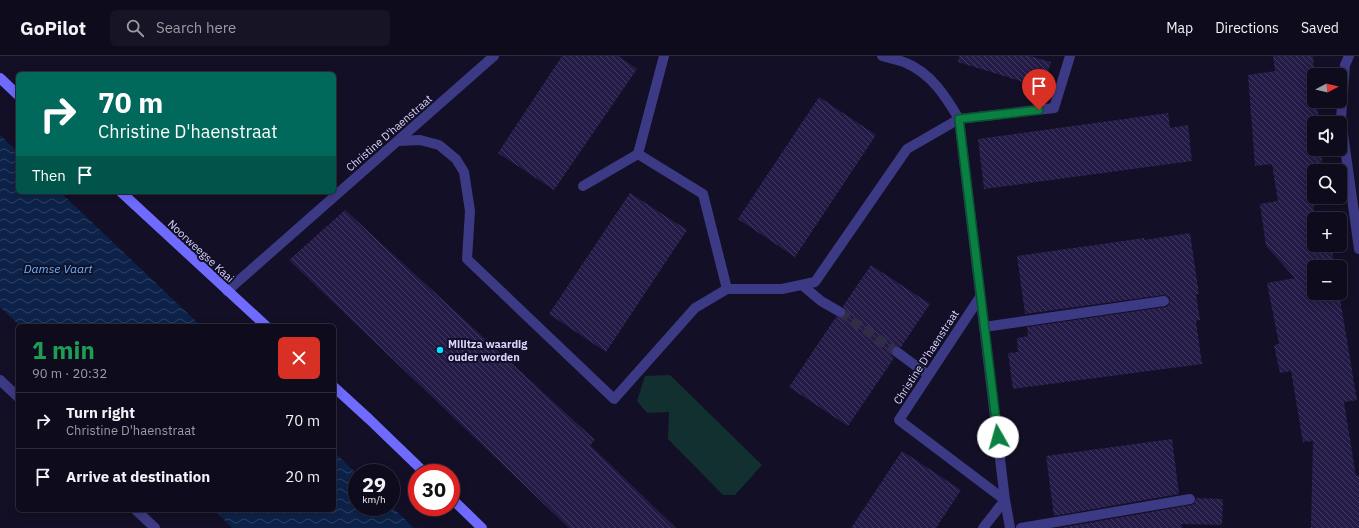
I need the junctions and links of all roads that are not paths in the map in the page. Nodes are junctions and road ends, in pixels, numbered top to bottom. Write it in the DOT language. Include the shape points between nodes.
graph roads {
  1 [pos="494,56"];
  2 [pos="664,56"];
  3 [pos="883,56"];
  4 [pos="1070,56"];
  5 [pos="1349,56"];
  6 [pos="0,78"];
  7 [pos="16,92"];
  8 [pos="959,119"];
  9 [pos="399,140"];
  10 [pos="638,154"];
  11 [pos="583,186"];
  12 [pos="1355,190"];
  13 [pos="124,194"];
  14 [pos="1359,249"];
  15 [pos="802,285"];
  16 [pos="727,289"];
  17 [pos="227,291"];
  18 [pos="980,297"];
  19 [pos="1164,300"];
  20 [pos="840,312"];
  21 [pos="264,324"];
  22 [pos="984,327"];
  23 [pos="897,352"];
  24 [pos="928,375"];
  25 [pos="0,380"];
  26 [pos="336,389"];
  27 [pos="16,396"];
  28 [pos="416,464"];
  29 [pos="1190,499"];
  30 [pos="1005,500"];
  31 [pos="460,507"];
  32 [pos="138,512"];
  33 [pos="154,528"];
  34 [pos="482,528"];
  35 [pos="983,528"];
  36 [pos="1010,528"];
  37 [pos="1021,528"];
  1 -- 9 [label="street, Christine D'haenstraat"];
  2 -- 10 [label="street"];
  3 -- 8 [label="street" via="907,63 923,73 949,102"];
  4 -- 8 [label="street" via="1054,108"];
  5 -- 12 [label="street" via="1341,119"];
  6 -- 7 [label="main road"];
  8 -- 15 [label="street" via="907,149 815,282"];
  8 -- 18 [label="street"];
  9 -- 16 [label="street" via="420,140 439,145 456,159 464,172 470,211 467,259 614,399 695,308"];
  9 -- 17 [label="street, Christine D'haenstraat"];
  10 -- 11 [label="street"];
  10 -- 16 [label="street" via="703,194"];
  12 -- 14 [label="street"];
  13 -- 17 [label="main road, Noorweegse Kaai"];
  15 -- 16 [label="street" via="782,289"];
  15 -- 20 [label="street" via="820,301"];
  17 -- 21 [label="main road, Noorweegse Kaai"];
  18 -- 22 [label="street"];
  18 -- 24 [label="street, Christine D'haenstraat"];
  19 -- 22 [label="street"];
  22 -- 30 [label="street"];
  23 -- 24 [label="street"];
  24 -- 30 [label="street, Christine D'haenstraat" via="899,420"];
  25 -- 27 [label="street"];
  26 -- 28 [label="main road"];
  29 -- 37 [label="street"];
  30 -- 35 [label="street"];
  30 -- 36 [label="street"];
  31 -- 34 [label="main road"];
  32 -- 33 [label="street"];
}
